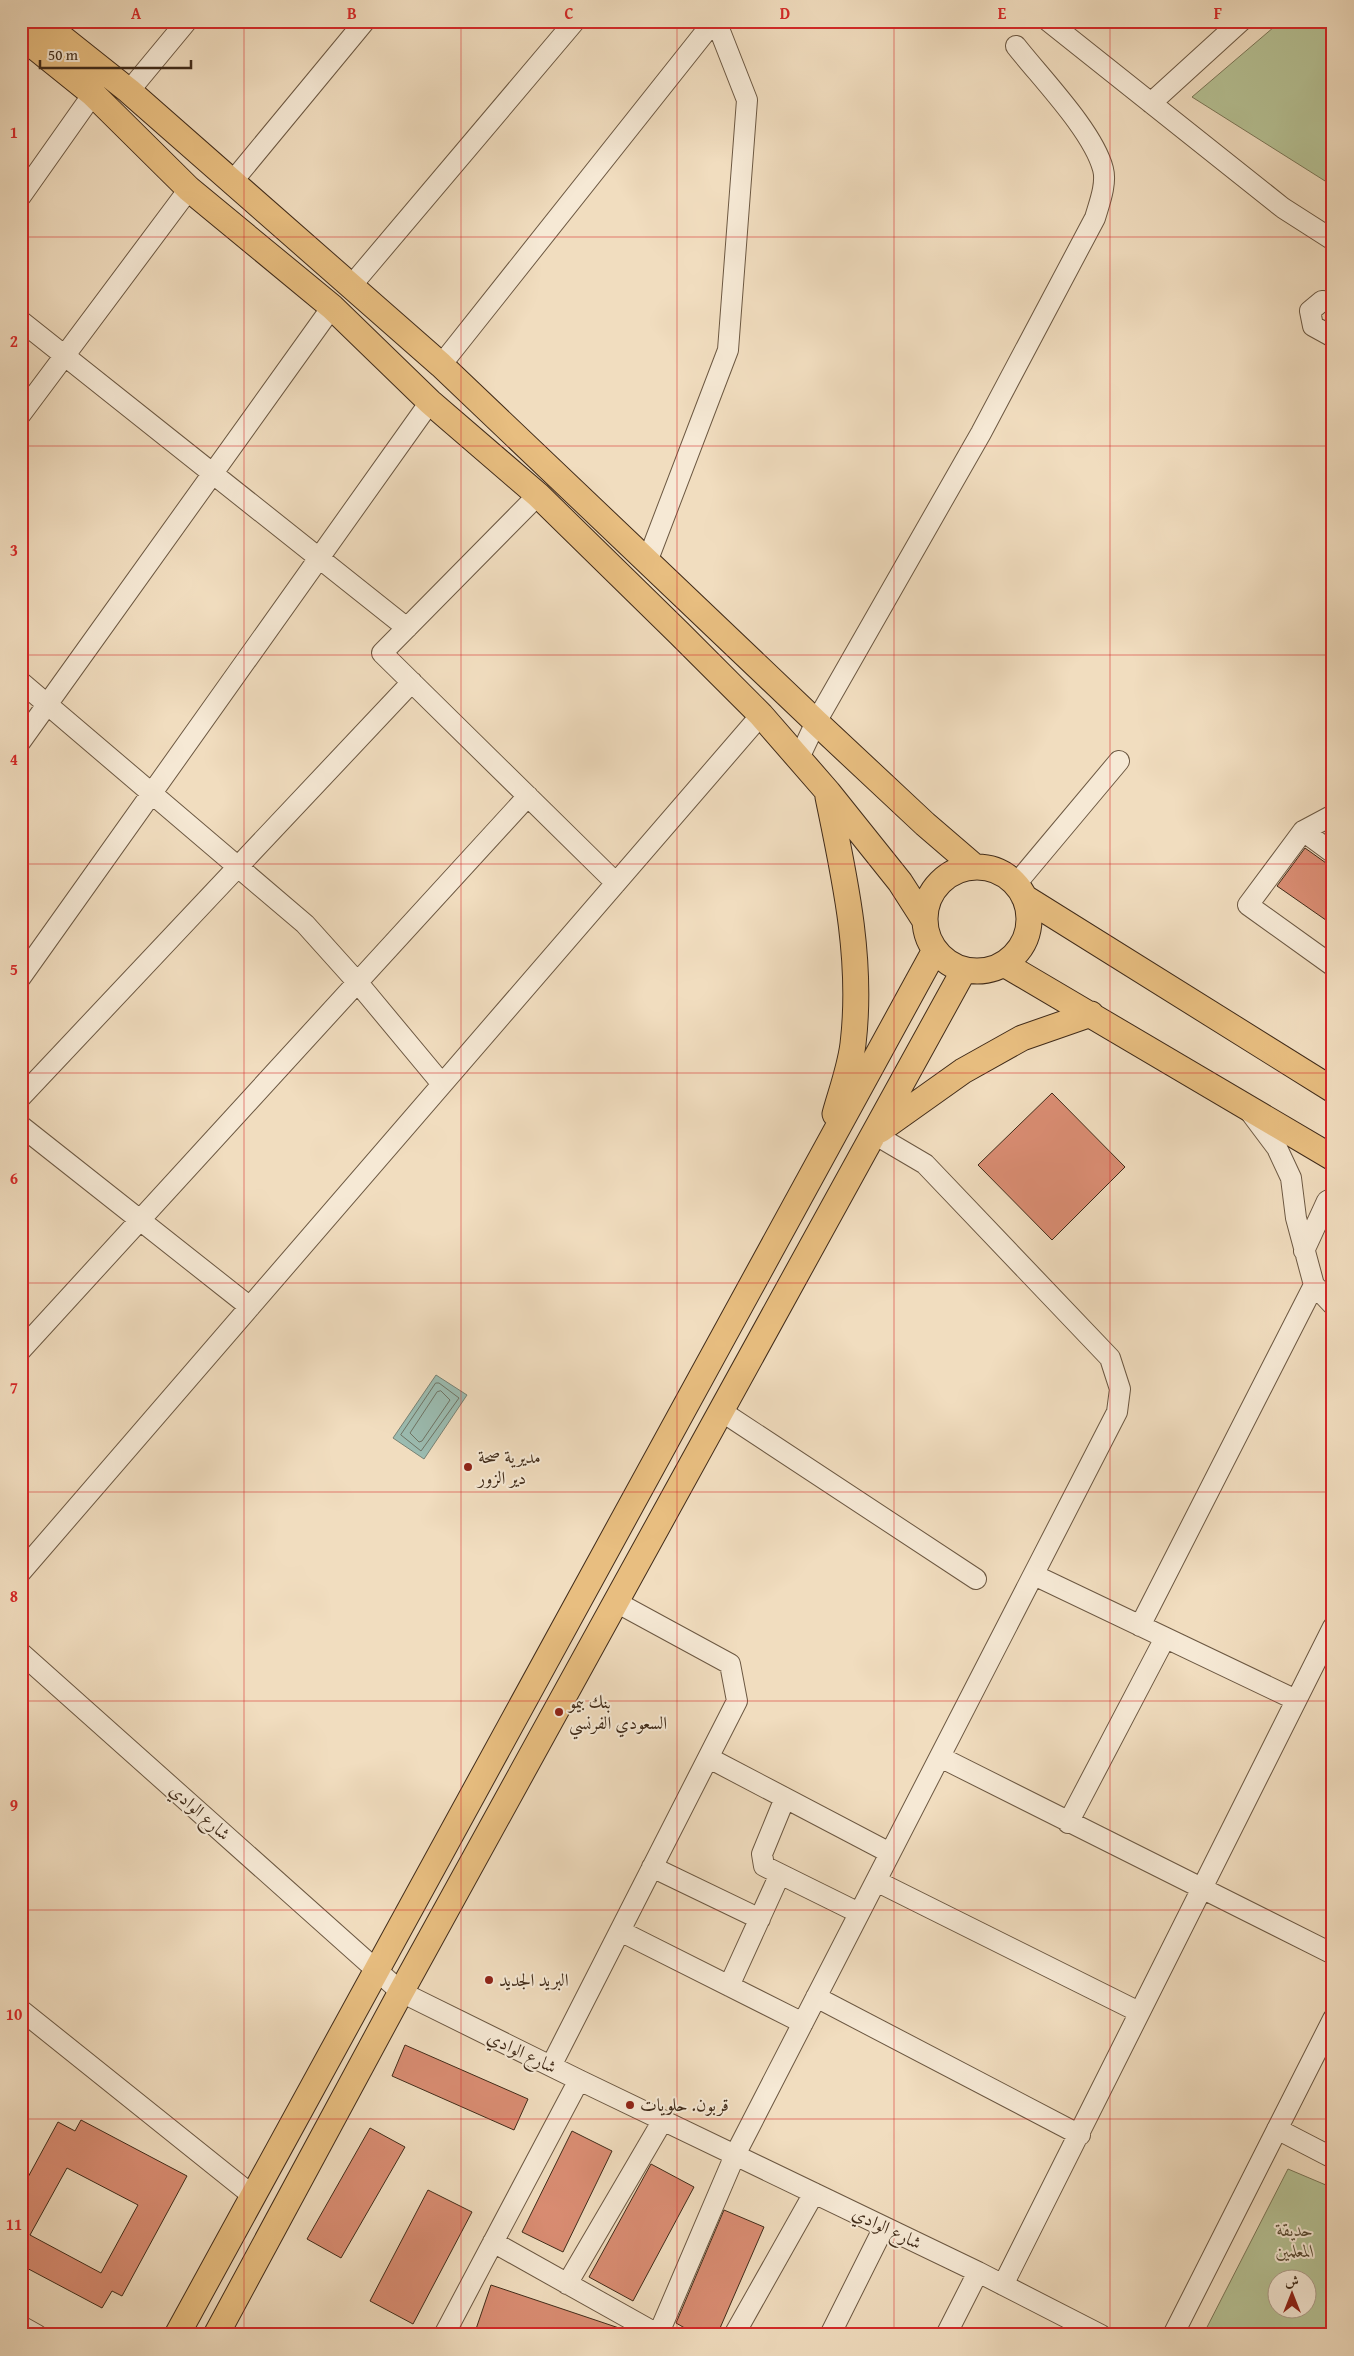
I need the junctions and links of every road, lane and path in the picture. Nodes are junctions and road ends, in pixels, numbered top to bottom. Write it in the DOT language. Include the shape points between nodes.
graph roads {
  1 [pos="41,21"];
  2 [pos="187,21"];
  3 [pos="365,21"];
  4 [pos="575,21"];
  5 [pos="715,21"];
  6 [pos="1048,21"];
  7 [pos="1241,21"];
  8 [pos="21,36"];
  9 [pos="1016,46"];
  10 [pos="129,92"];
  11 [pos="94,94"];
  12 [pos="1150,103"];
  13 [pos="232,182"];
  14 [pos="189,190"];
  15 [pos="21,196"];
  16 [pos="1333,240"];
  17 [pos="351,286"];
  18 [pos="1333,302"];
  19 [pos="332,307"];
  20 [pos="21,321"];
  21 [pos="1333,337"];
  22 [pos="65,356"];
  23 [pos="441,365"];
  24 [pos="430,402"];
  25 [pos="21,414"];
  26 [pos="214,472"];
  27 [pos="538,495"];
  28 [pos="319,558"];
  29 [pos="647,562"];
  30 [pos="407,628"];
  31 [pos="21,682"];
  32 [pos="412,682"];
  33 [pos="48,704"];
  34 [pos="761,715"];
  35 [pos="816,722"];
  36 [pos="21,741"];
  37 [pos="798,758"];
  38 [pos="1119,761"];
  39 [pos="828,792"];
  40 [pos="152,793"];
  41 [pos="528,796"];
  42 [pos="1333,815"];
  43 [pos="1303,831"];
  44 [pos="1333,853"];
  45 [pos="238,867"];
  46 [pos="975,867"];
  47 [pos="616,883"];
  48 [pos="1020,891"];
  49 [pos="925,921"];
  50 [pos="934,950"];
  51 [pos="1004,964"];
  52 [pos="1333,966"];
  53 [pos="964,970"];
  54 [pos="21,977"];
  55 [pos="358,983"];
  56 [pos="1091,1014"];
  57 [pos="442,1084"];
  58 [pos="1333,1090"];
  59 [pos="21,1097"];
  60 [pos="1248,1108"];
  61 [pos="21,1126"];
  62 [pos="874,1134"];
  63 [pos="826,1151"];
  64 [pos="1333,1158"];
  65 [pos="1333,1198"];
  66 [pos="140,1220"];
  67 [pos="1304,1251"];
  68 [pos="1314,1285"];
  69 [pos="1333,1305"];
  70 [pos="250,1307"];
  71 [pos="21,1350"];
  72 [pos="721,1411"];
  73 [pos="21,1572"];
  74 [pos="1034,1575"];
  75 [pos="976,1579"];
  76 [pos="616,1602"];
  77 [pos="1140,1626"];
  78 [pos="1333,1627"];
  79 [pos="1165,1638"];
  80 [pos="21,1652"];
  81 [pos="1296,1700"];
  82 [pos="940,1757"];
  83 [pos="709,1758"];
  84 [pos="785,1798"];
  85 [pos="1068,1823"];
  86 [pos="890,1853"];
  87 [pos="652,1867"];
  88 [pos="780,1874"];
  89 [pos="876,1880"];
  90 [pos="1201,1889"];
  91 [pos="859,1913"];
  92 [pos="760,1919"];
  93 [pos="620,1931"];
  94 [pos="1333,1954"];
  95 [pos="377,1970"];
  96 [pos="729,1986"];
  97 [pos="401,1992"];
  98 [pos="816,1997"];
  99 [pos="21,2010"];
  100 [pos="1139,2012"];
  101 [pos="1333,2019"];
  102 [pos="803,2023"];
  103 [pos="551,2066"];
  104 [pos="579,2080"];
  105 [pos="662,2120"];
  106 [pos="1277,2129"];
  107 [pos="1080,2135"];
  108 [pos="735,2155"];
  109 [pos="1333,2158"];
  110 [pos="814,2193"];
  111 [pos="253,2196"];
  112 [pos="884,2227"];
  113 [pos="493,2242"];
  114 [pos="978,2272"];
  115 [pos="567,2284"];
  116 [pos="1003,2284"];
  117 [pos="21,2326"];
  118 [pos="37,2335"];
  119 [pos="177,2335"];
  120 [pos="216,2335"];
  121 [pos="444,2335"];
  122 [pos="658,2335"];
  123 [pos="734,2335"];
  124 [pos="830,2335"];
  125 [pos="946,2335"];
  126 [pos="1101,2335"];
  127 [pos="1173,2335"];
  1 -- 10 [label="main road"];
  2 -- 10 [label="street"];
  3 -- 13 [label="street"];
  4 -- 17 [label="street"];
  5 -- 23 [label="street"];
  5 -- 29 [label="street" via="747,100 728,350"];
  6 -- 12 [label="street"];
  7 -- 12 [label="street"];
  8 -- 11 [label="main road"];
  9 -- 35 [label="street" via="1091,139 1104,170 1095,218 981,433"];
  10 -- 13 [label="main road"];
  11 -- 14 [label="main road"];
  11 -- 15 [label="street"];
  12 -- 16 [label="street" via="1283,208"];
  13 -- 17 [label="main road"];
  14 -- 19 [label="main road"];
  14 -- 22 [label="street"];
  17 -- 23 [label="main road"];
  18 -- 21 [label="street" via="1322,301 1310,311 1313,326"];
  19 -- 24 [label="main road"];
  19 -- 26 [label="street"];
  20 -- 22 [label="street"];
  22 -- 25 [label="street"];
  22 -- 26 [label="street"];
  23 -- 29 [label="main road"];
  24 -- 27 [label="main road"];
  24 -- 28 [label="street"];
  26 -- 28 [label="street"];
  26 -- 33 [label="street"];
  27 -- 30 [label="street"];
  27 -- 34 [label="main road"];
  28 -- 30 [label="street"];
  28 -- 40 [label="street"];
  29 -- 35 [label="main road"];
  30 -- 32 [label="street" via="382,653"];
  31 -- 33 [label="street"];
  32 -- 41 [label="street"];
  32 -- 45 [label="street"];
  33 -- 36 [label="street"];
  33 -- 40 [label="street"];
  34 -- 37 [label="main road"];
  34 -- 47 [label="street"];
  35 -- 37 [label="street"];
  35 -- 46 [label="main road"];
  37 -- 39 [label="main road"];
  38 -- 48 [label="street"];
  39 -- 49 [label="main road" via="900,882"];
  39 -- 63 [label="main road" via="851,911 857,980 853,1046"];
  40 -- 45 [label="street"];
  40 -- 54 [label="street"];
  41 -- 47 [label="street"];
  41 -- 55 [label="street"];
  42 -- 43 [label="street"];
  43 -- 44 [label="street"];
  43 -- 52 [label="street" via="1248,904"];
  45 -- 55 [label="street" via="305,924"];
  45 -- 59 [label="street"];
  46 -- 48 [label="main road" via="1004,875"];
  46 -- 49 [label="main road" via="959,870 944,878 926,905"];
  47 -- 57 [label="street"];
  48 -- 51 [label="main road" via="1029,912 1027,934 1016,955"];
  48 -- 58 [label="main road"];
  49 -- 50 [label="main road" via="927,936"];
  50 -- 53 [label="main road" via="948,963"];
  50 -- 63 [label="main road"];
  51 -- 53 [label="main road" via="978,972"];
  51 -- 56 [label="main road"];
  53 -- 62 [label="main road"];
  55 -- 57 [label="street"];
  55 -- 66 [label="street"];
  56 -- 60 [label="main road"];
  56 -- 62 [label="main road" via="1022,1038 963,1070"];
  57 -- 70 [label="street"];
  60 -- 64 [label="main road"];
  60 -- 67 [label="street" via="1277,1148 1291,1178"];
  61 -- 66 [label="street"];
  62 -- 72 [label="main road"];
  62 -- 74 [label="street" via="925,1164 1110,1358 1120,1389 1117,1412"];
  63 -- 95 [label="main road"];
  65 -- 67 [label="street" via="1327,1201"];
  66 -- 70 [label="street"];
  66 -- 71 [label="street"];
  67 -- 68 [label="street"];
  68 -- 69 [label="street"];
  68 -- 77 [label="street"];
  70 -- 73 [label="street"];
  72 -- 75 [label="street"];
  72 -- 76 [label="main road"];
  74 -- 77 [label="street"];
  74 -- 82 [label="street"];
  76 -- 83 [label="street" via="730,1664 737,1701"];
  76 -- 97 [label="main road"];
  77 -- 79 [label="street"];
  78 -- 81 [label="street"];
  79 -- 81 [label="street"];
  79 -- 85 [label="street"];
  80 -- 95 [label="street, شارع الوادي"];
  81 -- 90 [label="street"];
  82 -- 85 [label="street"];
  82 -- 86 [label="street"];
  83 -- 84 [label="street"];
  83 -- 87 [label="street"];
  84 -- 86 [label="street"];
  84 -- 88 [label="street" via="762,1854 764,1866"];
  85 -- 90 [label="street"];
  86 -- 89 [label="street"];
  87 -- 92 [label="street"];
  87 -- 93 [label="street"];
  88 -- 91 [label="street"];
  88 -- 92 [label="street"];
  89 -- 91 [label="street"];
  89 -- 100 [label="street"];
  90 -- 94 [label="street"];
  90 -- 100 [label="street"];
  91 -- 98 [label="street"];
  92 -- 96 [label="street"];
  93 -- 96 [label="street"];
  93 -- 103 [label="street"];
  95 -- 97 [label="street, شارع الوادي"];
  95 -- 111 [label="main road"];
  96 -- 102 [label="street"];
  97 -- 103 [label="street, شارع الوادي"];
  97 -- 120 [label="main road"];
  98 -- 102 [label="street"];
  98 -- 107 [label="street"];
  99 -- 111 [label="street"];
  100 -- 107 [label="street"];
  101 -- 106 [label="street"];
  102 -- 108 [label="street"];
  103 -- 104 [label="street, شارع الوادي"];
  104 -- 105 [label="street, شارع الوادي"];
  104 -- 113 [label="street"];
  105 -- 108 [label="street, شارع الوادي"];
  105 -- 115 [label="street"];
  106 -- 109 [label="street"];
  106 -- 127 [label="street"];
  107 -- 116 [label="street"];
  108 -- 110 [label="street, شارع الوادي"];
  108 -- 122 [label="street"];
  110 -- 112 [label="street, شارع الوادي"];
  110 -- 123 [label="street"];
  111 -- 119 [label="main road"];
  112 -- 114 [label="street, شارع الوادي"];
  112 -- 124 [label="street"];
  113 -- 115 [label="street"];
  113 -- 121 [label="street"];
  114 -- 116 [label="street, شارع الوادي"];
  114 -- 125 [label="street"];
  115 -- 122 [label="street"];
  116 -- 126 [label="street, شارع الوادي"];
  117 -- 118 [label="street"];
}
